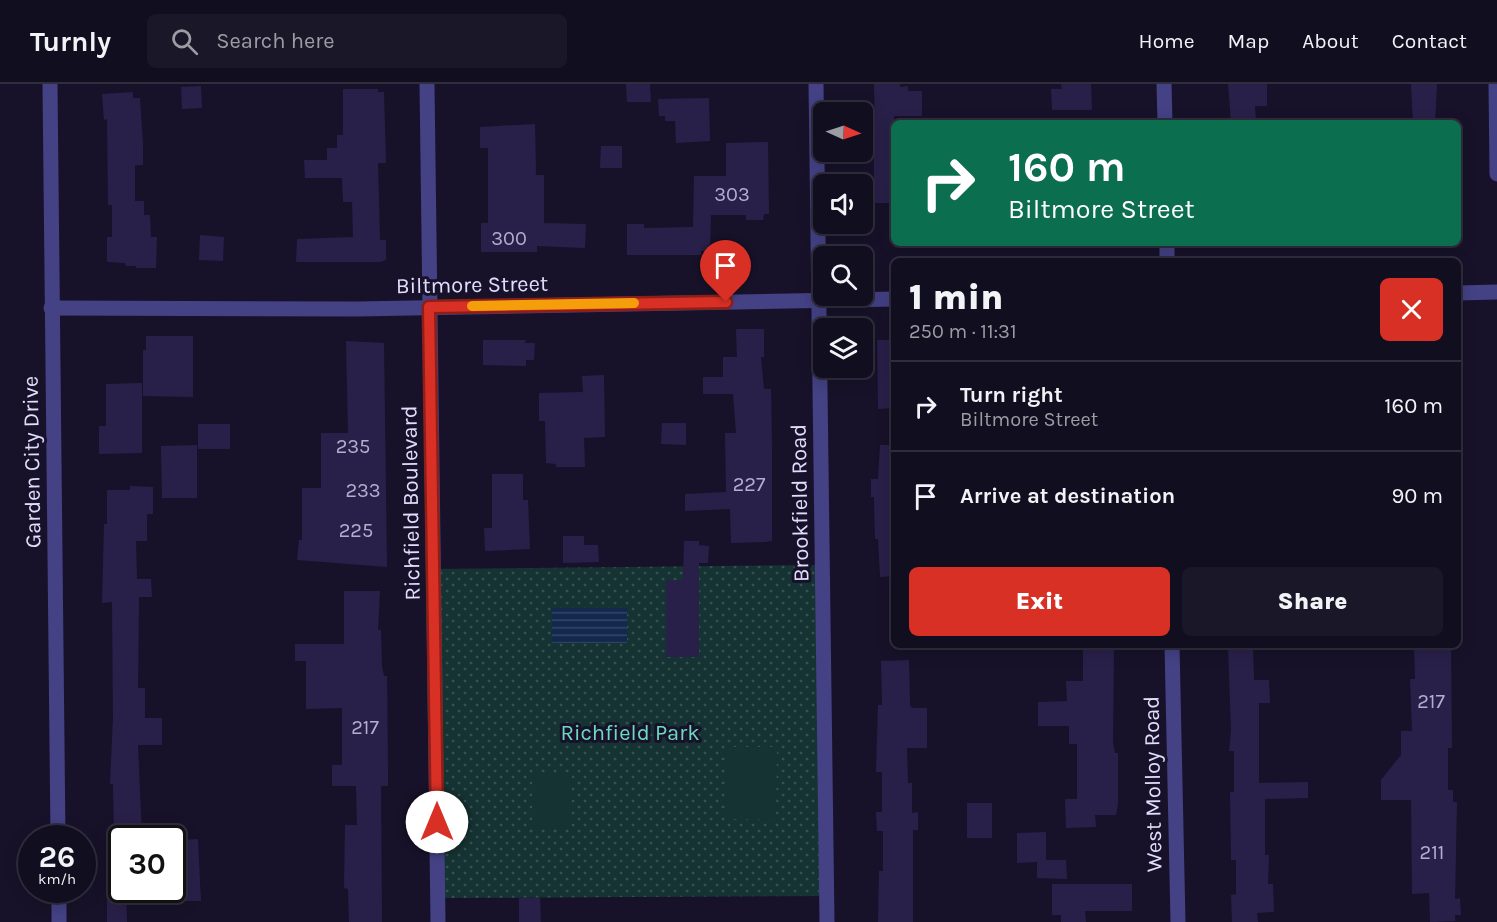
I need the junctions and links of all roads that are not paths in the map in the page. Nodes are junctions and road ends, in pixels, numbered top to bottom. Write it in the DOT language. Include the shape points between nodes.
graph roads {
  1 [pos="50,84"];
  2 [pos="428,84"];
  3 [pos="816,84"];
  4 [pos="1164,84"];
  5 [pos="1496,84"];
  6 [pos="1165,120"];
  7 [pos="1497,174"];
  8 [pos="818,246"];
  9 [pos="1497,292"];
  10 [pos="1461,293"];
  11 [pos="873,299"];
  12 [pos="891,299"];
  13 [pos="813,300"];
  14 [pos="818,306"];
  15 [pos="429,307"];
  16 [pos="51,308"];
  17 [pos="1172,648"];
  18 [pos="58,825"];
  19 [pos="58,903"];
  20 [pos="59,922"];
  21 [pos="438,922"];
  22 [pos="827,922"];
  23 [pos="1178,922"];
  1 -- 16 [label="street, Garden City Drive"];
  2 -- 15 [label="street, Richfield Boulevard"];
  3 -- 8 [label="street, Brookfield Road"];
  4 -- 6 [label="street"];
  5 -- 7 [label="street"];
  9 -- 10 [label="street"];
  11 -- 12 [label="street, Biltmore Street"];
  13 -- 15 [label="street, Biltmore Street"];
  14 -- 22 [label="street, Brookfield Road"];
  15 -- 16 [label="street, Biltmore Street"];
  15 -- 21 [label="street, Richfield Boulevard"];
  16 -- 18 [label="street, Garden City Drive"];
  17 -- 23 [label="street, West Molloy Road"];
  19 -- 20 [label="street"];
}
